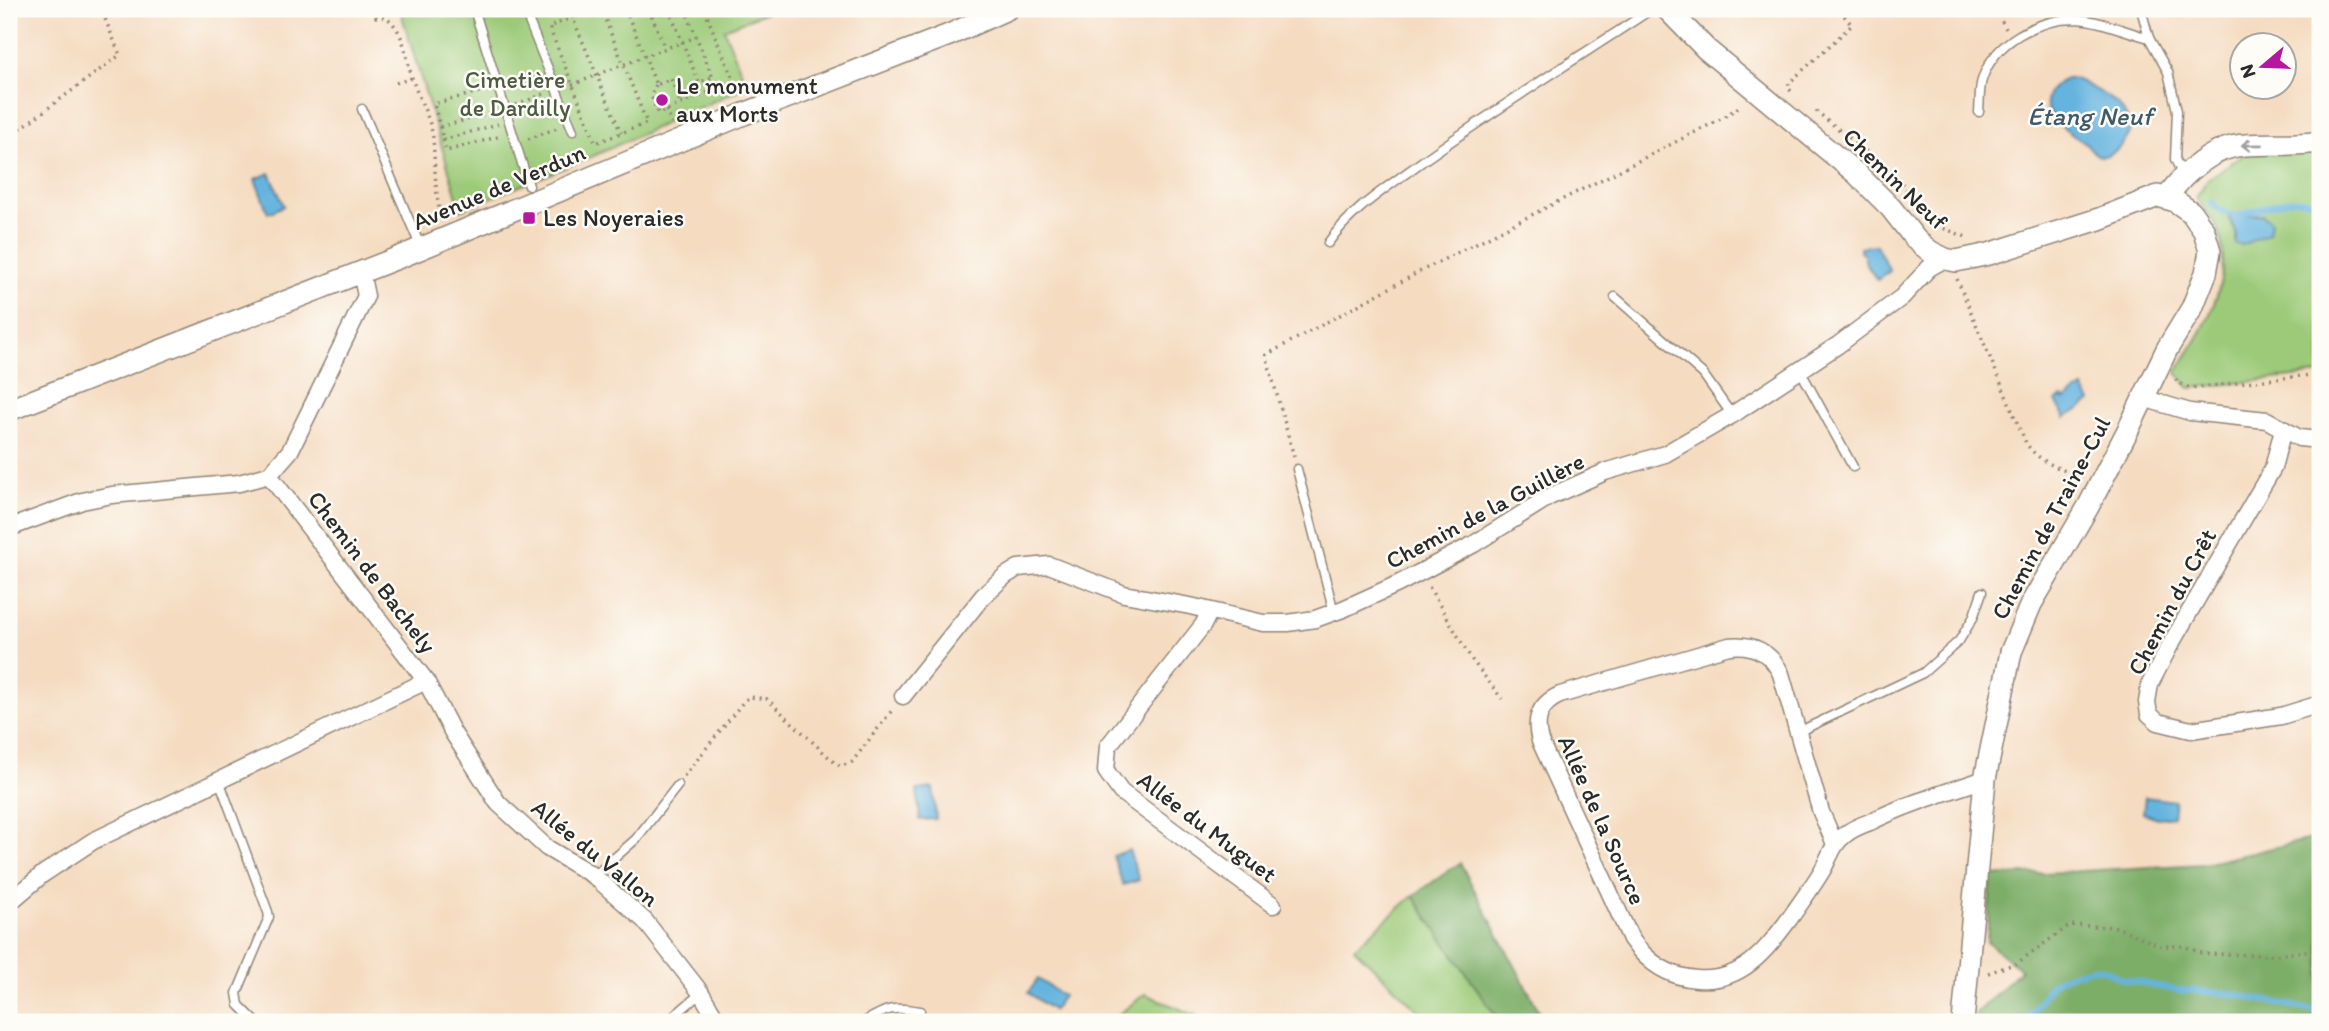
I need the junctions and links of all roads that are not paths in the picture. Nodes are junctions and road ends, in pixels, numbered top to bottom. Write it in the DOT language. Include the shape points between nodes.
graph roads {
  1 [pos="474,9"];
  2 [pos="524,9"];
  3 [pos="1007,9"];
  4 [pos="1653,9"];
  5 [pos="1667,9"];
  6 [pos="2141,9"];
  7 [pos="2149,38"];
  8 [pos="362,109"];
  9 [pos="1979,112"];
  10 [pos="572,127"];
  11 [pos="2320,142"];
  12 [pos="2184,177"];
  13 [pos="529,187"];
  14 [pos="2166,198"];
  15 [pos="1328,243"];
  16 [pos="421,248"];
  17 [pos="1945,259"];
  18 [pos="361,272"];
  19 [pos="1615,297"];
  20 [pos="1800,370"];
  21 [pos="2143,398"];
  22 [pos="9,410"];
  23 [pos="1732,415"];
  24 [pos="2283,429"];
  25 [pos="2320,440"];
  26 [pos="1853,467"];
  27 [pos="1297,469"];
  28 [pos="269,475"];
  29 [pos="9,528"];
  30 [pos="1982,592"];
  31 [pos="1210,611"];
  32 [pos="1334,612"];
  33 [pos="426,681"];
  34 [pos="903,696"];
  35 [pos="2320,704"];
  36 [pos="1798,732"];
  37 [pos="1985,779"];
  38 [pos="219,780"];
  39 [pos="678,785"];
  40 [pos="1835,844"];
  41 [pos="594,876"];
  42 [pos="9,903"];
  43 [pos="1273,905"];
  44 [pos="701,993"];
  45 [pos="920,1011"];
  46 [pos="256,1022"];
  47 [pos="667,1022"];
  48 [pos="718,1022"];
  49 [pos="864,1022"];
  50 [pos="1963,1022"];
  1 -- 13 [label="lane"];
  2 -- 10 [label="lane"];
  3 -- 16 [label="street, Avenue de Verdun"];
  4 -- 15 [label="lane" via="1446,144 1354,212"];
  5 -- 17 [label="street, Chemin Neuf" via="1706,49 1857,174 1916,240"];
  6 -- 7 [label="lane"];
  7 -- 9 [label="lane" via="2091,21 2045,22 1995,54 1982,80"];
  7 -- 12 [label="lane" via="2168,72 2178,111 2175,159"];
  8 -- 16 [label="lane"];
  11 -- 12 [label="street, one-way" via="2241,145 2205,159"];
  12 -- 14 [label="street"];
  14 -- 17 [label="street, Chemin Neuf" via="2147,199 1989,254"];
  14 -- 21 [label="street, Chemin de Traine-Cul" via="2191,212 2210,251 2201,289"];
  16 -- 18 [label="street, Avenue de Verdun"];
  17 -- 20 [label="street, Chemin de la Guillère" via="1929,268 1902,297"];
  18 -- 22 [label="street, Avenue de Verdun"];
  18 -- 28 [label="street" via="366,296 290,451"];
  19 -- 23 [label="lane" via="1703,374"];
  20 -- 23 [label="street, Chemin de la Guillère"];
  20 -- 26 [label="lane"];
  21 -- 24 [label="street" via="2190,412 2267,420"];
  21 -- 37 [label="street, Chemin de Traine-Cul" via="2019,627"];
  23 -- 32 [label="street, Chemin de la Guillère" via="1665,454 1605,472 1549,497 1474,544"];
  24 -- 25 [label="street" via="2300,438"];
  24 -- 35 [label="street, Chemin du Crêt" via="2273,468 2169,647 2150,684 2147,702 2149,714 2158,722 2191,730 2281,716"];
  27 -- 32 [label="lane"];
  28 -- 29 [label="street" via="82,501"];
  28 -- 33 [label="street, Chemin de Bachely"];
  30 -- 36 [label="lane" via="1959,641 1923,673"];
  31 -- 32 [label="street, Chemin de la Guillère" via="1263,623 1315,619"];
  31 -- 34 [label="street, Chemin de la Guillère" via="1124,594 1049,565 1018,568 983,596"];
  31 -- 43 [label="street, Allée du Muguet" via="1108,746 1106,771 1121,792"];
  33 -- 38 [label="street, Chemin de Bachely"];
  33 -- 41 [label="street, Allée du Vallon" via="498,803 547,848"];
  36 -- 40 [label="street, Allée de la Source"];
  36 -- 40 [label="street, Allée de la Source" via="1776,664 1762,651 1742,645 1552,698 1540,711 1537,729 1631,939 1648,959 1677,976 1717,978 1755,961 1806,896"];
  37 -- 40 [label="street, Allée de la Source" via="1883,815"];
  37 -- 50 [label="street, Chemin de Traine-Cul"];
  38 -- 42 [label="street, Chemin de Bachely" via="93,841"];
  38 -- 46 [label="lane" via="269,917 237,993 239,1005"];
  39 -- 41 [label="lane" via="636,839"];
  41 -- 44 [label="street, Allée du Vallon" via="645,921"];
  44 -- 47 [label="lane"];
  44 -- 48 [label="street, Allée du Vallon"];
  45 -- 49 [label="lane" via="898,1007"];
}
